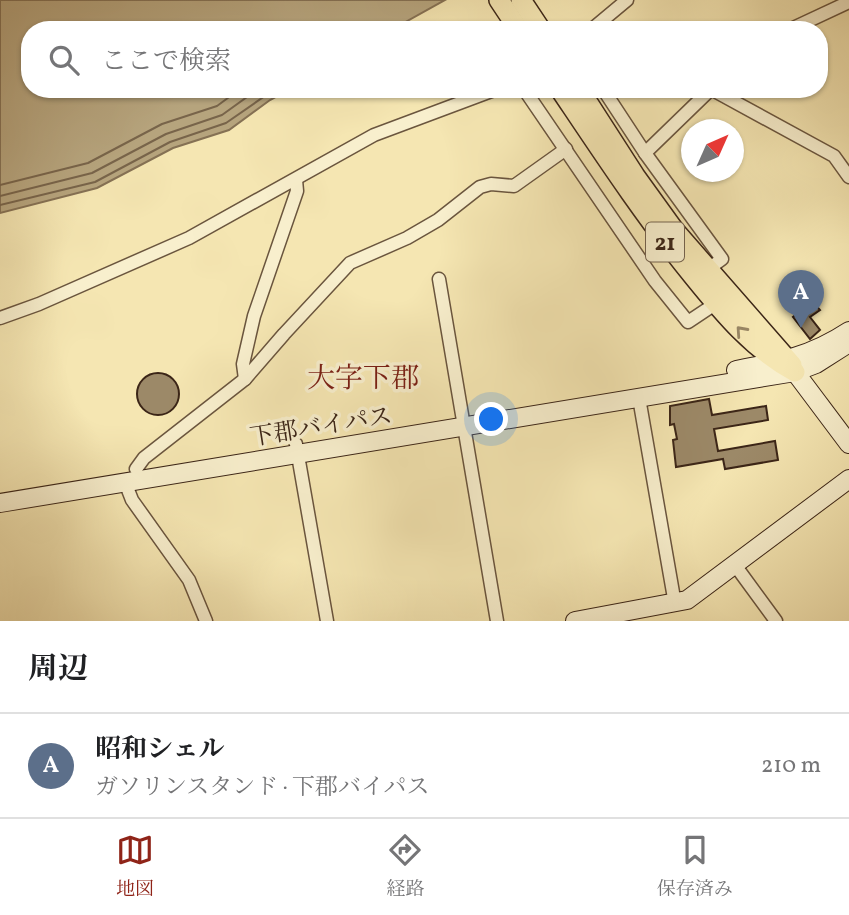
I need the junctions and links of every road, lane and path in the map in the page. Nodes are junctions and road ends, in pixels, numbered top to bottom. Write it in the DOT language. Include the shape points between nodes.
graph roads {
  1 [pos="499,0"];
  2 [pos="520,0"];
  3 [pos="627,0"];
  4 [pos="849,2"];
  5 [pos="524,21"];
  6 [pos="529,21"];
  7 [pos="602,21"];
  8 [pos="808,21"];
  9 [pos="473,98"];
  10 [pos="530,98"];
  11 [pos="566,98"];
  12 [pos="585,98"];
  13 [pos="609,98"];
  14 [pos="702,98"];
  15 [pos="728,98"];
  16 [pos="566,149"];
  17 [pos="645,153"];
  18 [pos="849,177"];
  19 [pos="296,180"];
  20 [pos="708,270"];
  21 [pos="439,279"];
  22 [pos="715,304"];
  23 [pos="0,318"];
  24 [pos="849,331"];
  25 [pos="849,343"];
  26 [pos="788,365"];
  27 [pos="245,379"];
  28 [pos="639,398"];
  29 [pos="464,422"];
  30 [pos="849,444"];
  31 [pos="297,449"];
  32 [pos="131,476"];
  33 [pos="849,480"];
  34 [pos="0,491"];
  35 [pos="0,503"];
  36 [pos="735,565"];
  37 [pos="675,604"];
  38 [pos="206,621"];
  39 [pos="327,621"];
  40 [pos="498,621"];
  41 [pos="575,621"];
  42 [pos="776,621"];
  1 -- 5 [label="main road"];
  2 -- 6 [label="main road"];
  3 -- 7 [label="street"];
  4 -- 8 [label="street"];
  9 -- 19 [label="street" via="374,135"];
  10 -- 16 [label="street"];
  11 -- 22 [label="main road, 21" via="660,235"];
  12 -- 20 [label="main road, 21" via="650,197"];
  13 -- 17 [label="street"];
  14 -- 17 [label="street"];
  15 -- 18 [label="street" via="834,156"];
  16 -- 22 [label="street" via="688,322"];
  16 -- 27 [label="street" via="514,186 480,187 438,220 350,263"];
  17 -- 20 [label="street" via="722,259"];
  19 -- 23 [label="street" via="189,238"];
  19 -- 27 [label="street" via="297,191 254,316 243,365"];
  20 -- 26 [label="main road, 21"];
  21 -- 29 [label="street"];
  26 -- 22 [label="main road, 21, one-way" via="749,341"];
  24 -- 26 [label="street, 下郡バイパス"];
  25 -- 26 [label="street, 下郡バイパス" via="816,364"];
  26 -- 28 [label="street, 下郡バイパス"];
  26 -- 29 [label="street, 下郡バイパス"];
  26 -- 30 [label="street"];
  27 -- 32 [label="street" via="144,458"];
  28 -- 29 [label="street, 下郡バイパス"];
  28 -- 37 [label="street"];
  29 -- 31 [label="street, 下郡バイパス"];
  29 -- 40 [label="street"];
  31 -- 32 [label="street, 下郡バイパス"];
  31 -- 39 [label="street"];
  32 -- 34 [label="street, 下郡バイパス"];
  32 -- 35 [label="street, 下郡バイパス"];
  32 -- 38 [label="street" via="132,500 189,580"];
  33 -- 36 [label="street"];
  36 -- 37 [label="street" via="701,592"];
  36 -- 42 [label="street"];
  37 -- 41 [label="street"];
}
